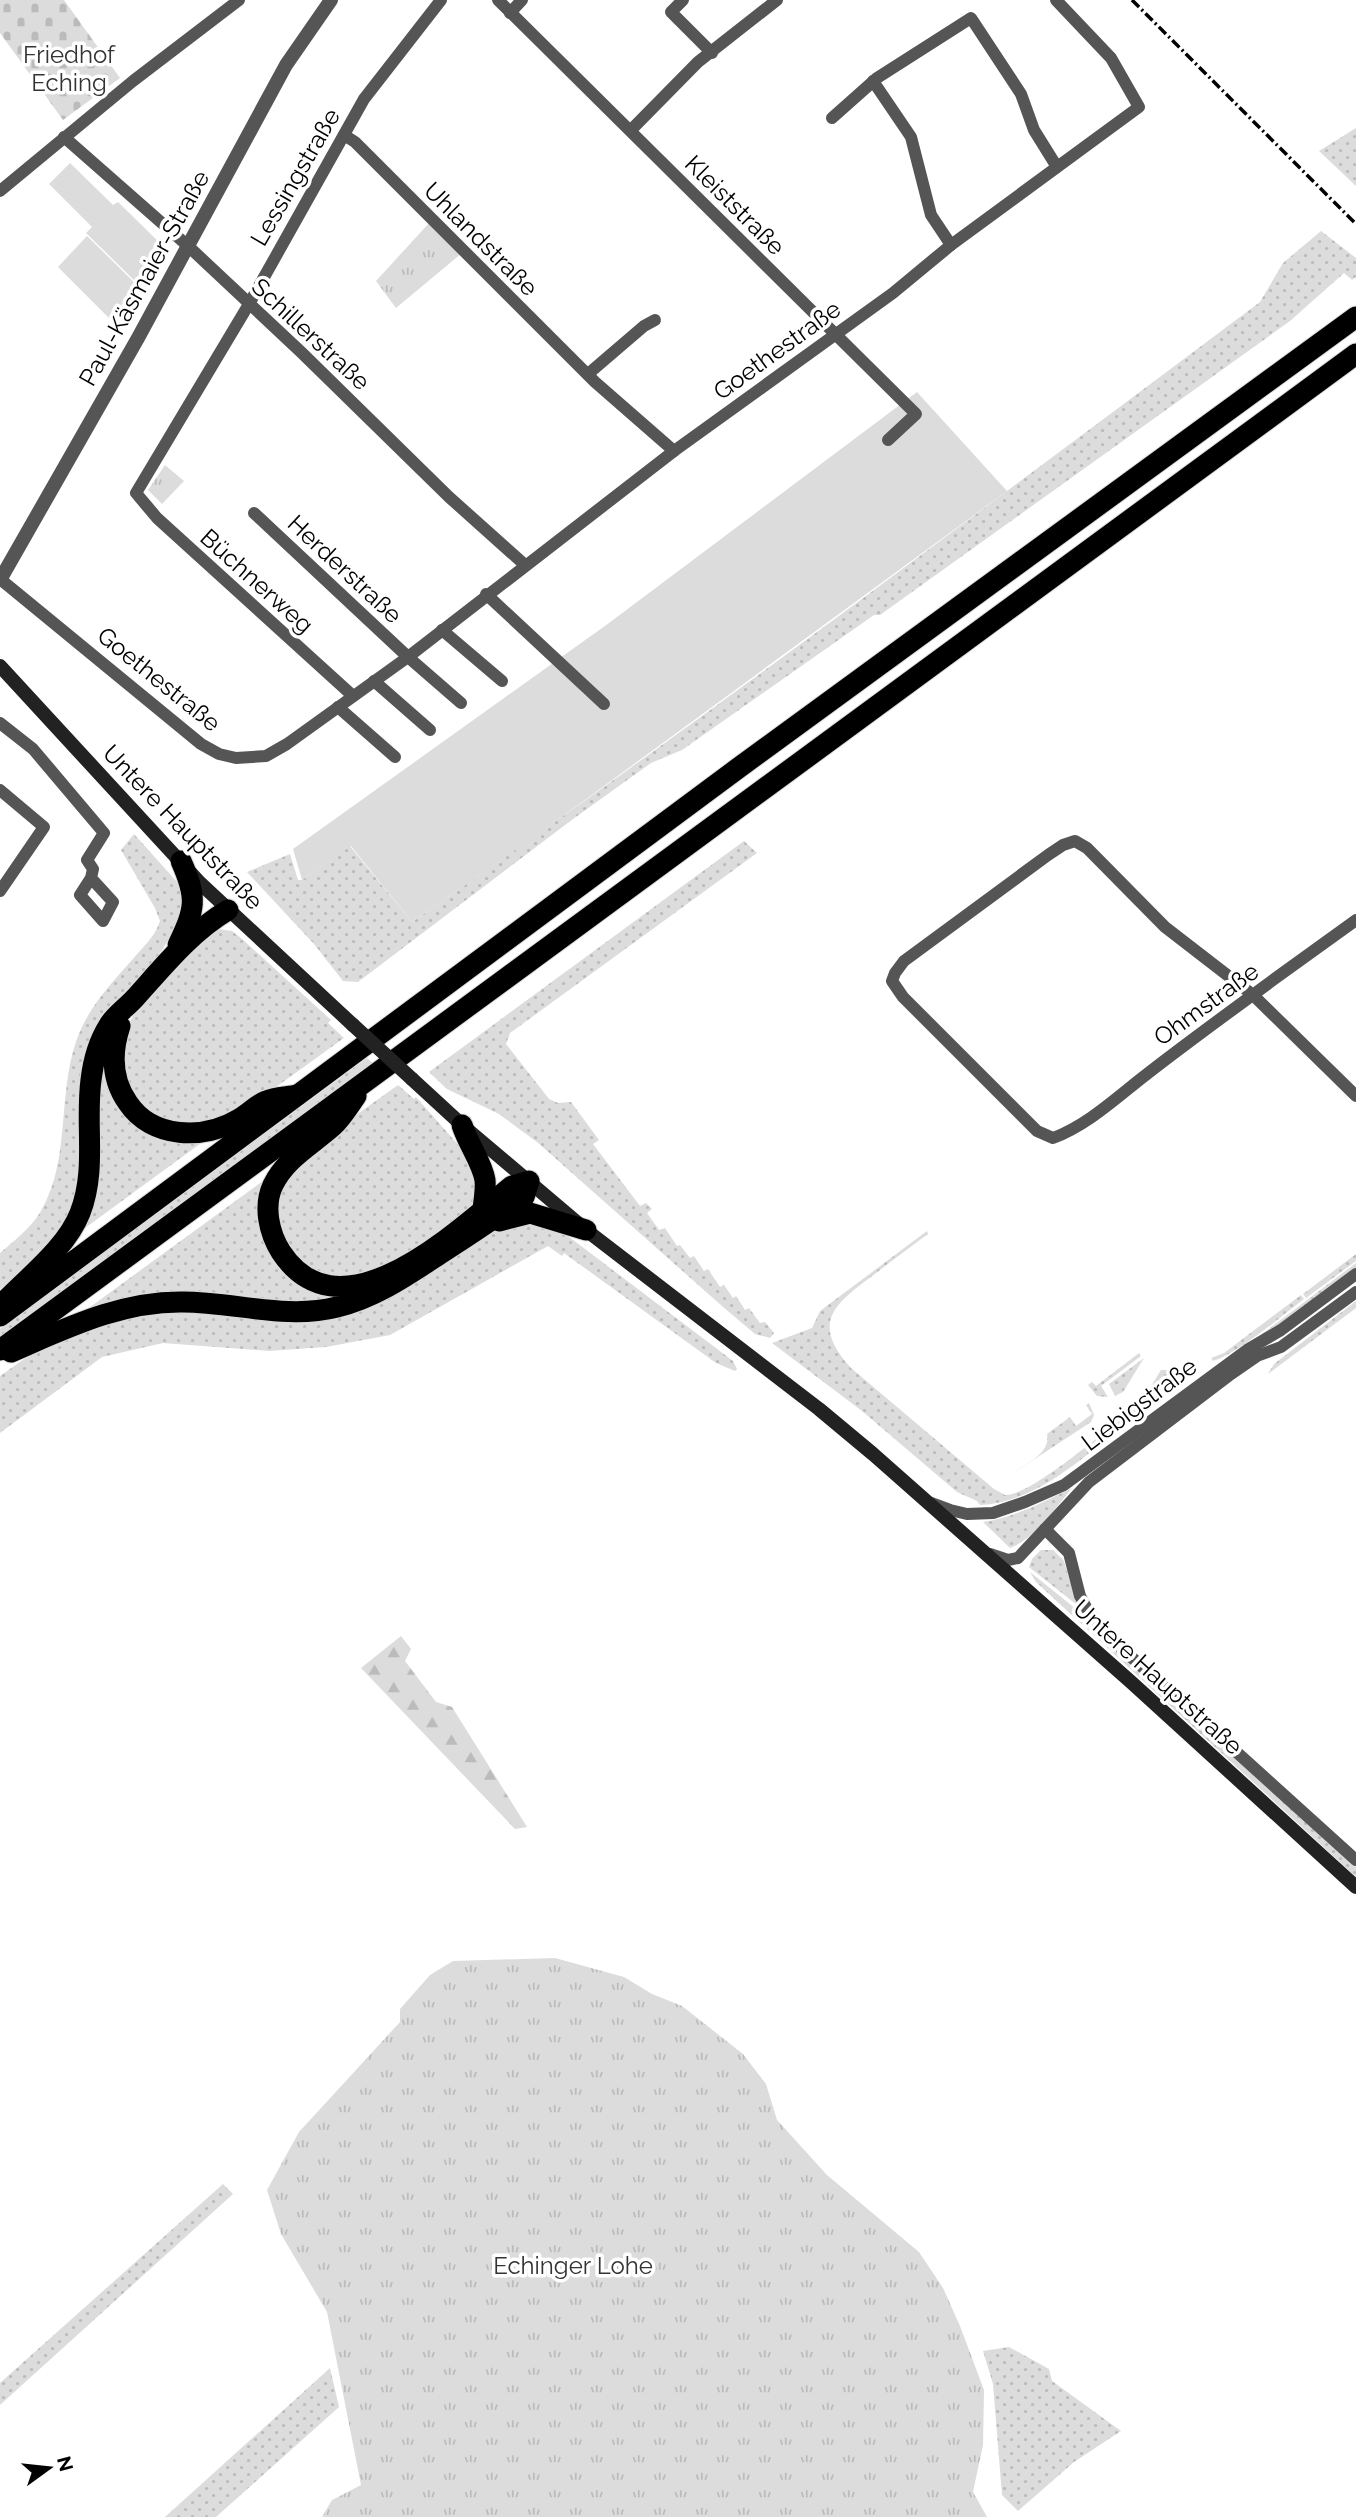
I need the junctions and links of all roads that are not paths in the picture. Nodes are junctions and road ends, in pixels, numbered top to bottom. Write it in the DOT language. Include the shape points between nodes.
graph roads {
  1 [pos="239,0"];
  2 [pos="331,0"];
  3 [pos="441,0"];
  4 [pos="498,0"];
  5 [pos="522,0"];
  6 [pos="683,0"];
  7 [pos="777,0"];
  8 [pos="1056,0"];
  9 [pos="510,13"];
  10 [pos="712,53"];
  11 [pos="873,81"];
  12 [pos="832,118"];
  13 [pos="631,131"];
  14 [pos="344,135"];
  15 [pos="64,137"];
  16 [pos="1057,167"];
  17 [pos="0,191"];
  18 [pos="951,245"];
  19 [pos="188,246"];
  20 [pos="249,304"];
  21 [pos="1356,317"];
  22 [pos="655,320"];
  23 [pos="834,335"];
  24 [pos="1356,354"];
  25 [pos="587,374"];
  26 [pos="888,440"];
  27 [pos="674,451"];
  28 [pos="136,493"];
  29 [pos="254,513"];
  30 [pos="525,565"];
  31 [pos="1,577"];
  32 [pos="486,594"];
  33 [pos="442,630"];
  34 [pos="408,657"];
  35 [pos="0,666"];
  36 [pos="374,681"];
  37 [pos="502,681"];
  38 [pos="353,696"];
  39 [pos="461,703"];
  40 [pos="604,704"];
  41 [pos="338,707"];
  42 [pos="0,723"];
  43 [pos="430,730"];
  44 [pos="395,757"];
  45 [pos="0,790"];
  46 [pos="181,861"];
  47 [pos="92,878"];
  48 [pos="0,891"];
  49 [pos="224,907"];
  50 [pos="1356,920"];
  51 [pos="189,921"];
  52 [pos="172,957"];
  53 [pos="1253,995"];
  54 [pos="126,1007"];
  55 [pos="370,1077"];
  56 [pos="303,1093"];
  57 [pos="1356,1096"];
  58 [pos="462,1125"];
  59 [pos="529,1181"];
  60 [pos="484,1217"];
  61 [pos="586,1230"];
  62 [pos="1356,1274"];
  63 [pos="1356,1292"];
  64 [pos="0,1307"];
  65 [pos="0,1316"];
  66 [pos="0,1350"];
  67 [pos="0,1356"];
  68 [pos="928,1502"];
  69 [pos="1045,1530"];
  70 [pos="983,1551"];
  71 [pos="1018,1558"];
  72 [pos="1028,1591"];
  73 [pos="1356,1860"];
  74 [pos="1356,1887"];
  1 -- 15 [label="street"];
  2 -- 19 [label="street, Paul-Käsmaier-Straße" via="286,65"];
  3 -- 14 [label="street, Lessingstraße" via="364,99"];
  4 -- 9 [label="street, Kleiststraße"];
  5 -- 9 [label="street"];
  6 -- 10 [label="street" via="671,12"];
  7 -- 10 [label="street"];
  8 -- 16 [label="street, Goethestraße" via="1111,58 1139,107"];
  9 -- 13 [label="street, Kleiststraße"];
  10 -- 13 [label="street"];
  11 -- 12 [label="street"];
  11 -- 16 [label="street" via="971,18 1021,94 1034,130"];
  11 -- 18 [label="street" via="911,137 931,215"];
  13 -- 23 [label="street, Kleiststraße"];
  14 -- 20 [label="street, Lessingstraße"];
  14 -- 25 [label="street, Uhlandstraße"];
  15 -- 17 [label="street"];
  15 -- 19 [label="street, Schillerstraße"];
  16 -- 18 [label="street, Goethestraße"];
  18 -- 23 [label="street, Goethestraße"];
  19 -- 20 [label="street, Schillerstraße"];
  19 -- 31 [label="street, Paul-Käsmaier-Straße"];
  20 -- 28 [label="street, Lessingstraße"];
  20 -- 30 [label="street, Schillerstraße"];
  21 -- 56 [label="highway"];
  22 -- 25 [label="street"];
  23 -- 26 [label="street, Kleiststraße" via="916,414"];
  23 -- 27 [label="street, Goethestraße"];
  24 -- 55 [label="highway"];
  25 -- 27 [label="street, Uhlandstraße"];
  27 -- 30 [label="street, Goethestraße"];
  28 -- 38 [label="street, Büchnerweg" via="156,518"];
  29 -- 34 [label="street, Herderstraße"];
  30 -- 32 [label="street, Goethestraße"];
  31 -- 41 [label="street, Goethestraße" via="201,744 219,754 265,756"];
  32 -- 33 [label="street, Goethestraße"];
  32 -- 40 [label="street"];
  33 -- 34 [label="street, Goethestraße"];
  33 -- 37 [label="street"];
  34 -- 36 [label="street, Goethestraße"];
  34 -- 39 [label="street"];
  35 -- 46 [label="main road, Untere Hauptstraße"];
  36 -- 38 [label="street, Goethestraße"];
  36 -- 43 [label="street"];
  38 -- 41 [label="street, Goethestraße"];
  41 -- 44 [label="street"];
  42 -- 47 [label="street" via="33,749 104,833 87,860"];
  45 -- 48 [label="street" via="44,827"];
  46 -- 49 [label="main road, Untere Hauptstraße"];
  46 -- 51 [label="highway" via="193,900"];
  49 -- 51 [label="highway" via="210,904"];
  49 -- 52 [label="highway"];
  49 -- 58 [label="main road, Untere Hauptstraße, bridge"];
  50 -- 53 [label="street, Ohmstraße"];
  51 -- 52 [label="highway"];
  52 -- 54 [label="highway"];
  53 -- 53 [label="street, Ohmstraße" via="1165,927 1075,841 1048,855 899,967 892,981 903,998 1037,1131 1053,1138 1083,1123"];
  53 -- 57 [label="street"];
  54 -- 56 [label="highway" via="115,1040 115,1074 131,1107 151,1124 175,1132 213,1130 266,1101"];
  54 -- 64 [label="highway" via="110,1023 93,1068 90,1162 79,1216 67,1236"];
  55 -- 60 [label="highway" via="336,1124 282,1168 271,1187 269,1223 285,1257 315,1281 341,1287 364,1284 392,1273"];
  55 -- 66 [label="highway"];
  56 -- 65 [label="highway"];
  58 -- 59 [label="main road, Untere Hauptstraße"];
  58 -- 60 [label="highway" via="485,1180"];
  59 -- 60 [label="highway" via="512,1186"];
  59 -- 61 [label="main road, Untere Hauptstraße"];
  60 -- 61 [label="highway" via="530,1213"];
  60 -- 67 [label="highway" via="392,1285 345,1305 298,1312 200,1302 153,1303 97,1315"];
  61 -- 68 [label="main road, Untere Hauptstraße" via="819,1409"];
  62 -- 68 [label="street, Liebigstraße" via="1064,1485 993,1513 967,1514"];
  63 -- 69 [label="street, Liebigstraße" via="1281,1347 1231,1374 1145,1439 1077,1492"];
  68 -- 70 [label="main road, Untere Hauptstraße"];
  69 -- 71 [label="street, Liebigstraße"];
  69 -- 73 [label="street" via="1069,1553 1080,1596 1108,1636"];
  70 -- 71 [label="street" via="998,1558"];
  70 -- 72 [label="main road, Untere Hauptstraße"];
  71 -- 72 [label="street"];
  72 -- 74 [label="main road, Untere Hauptstraße"];
}
